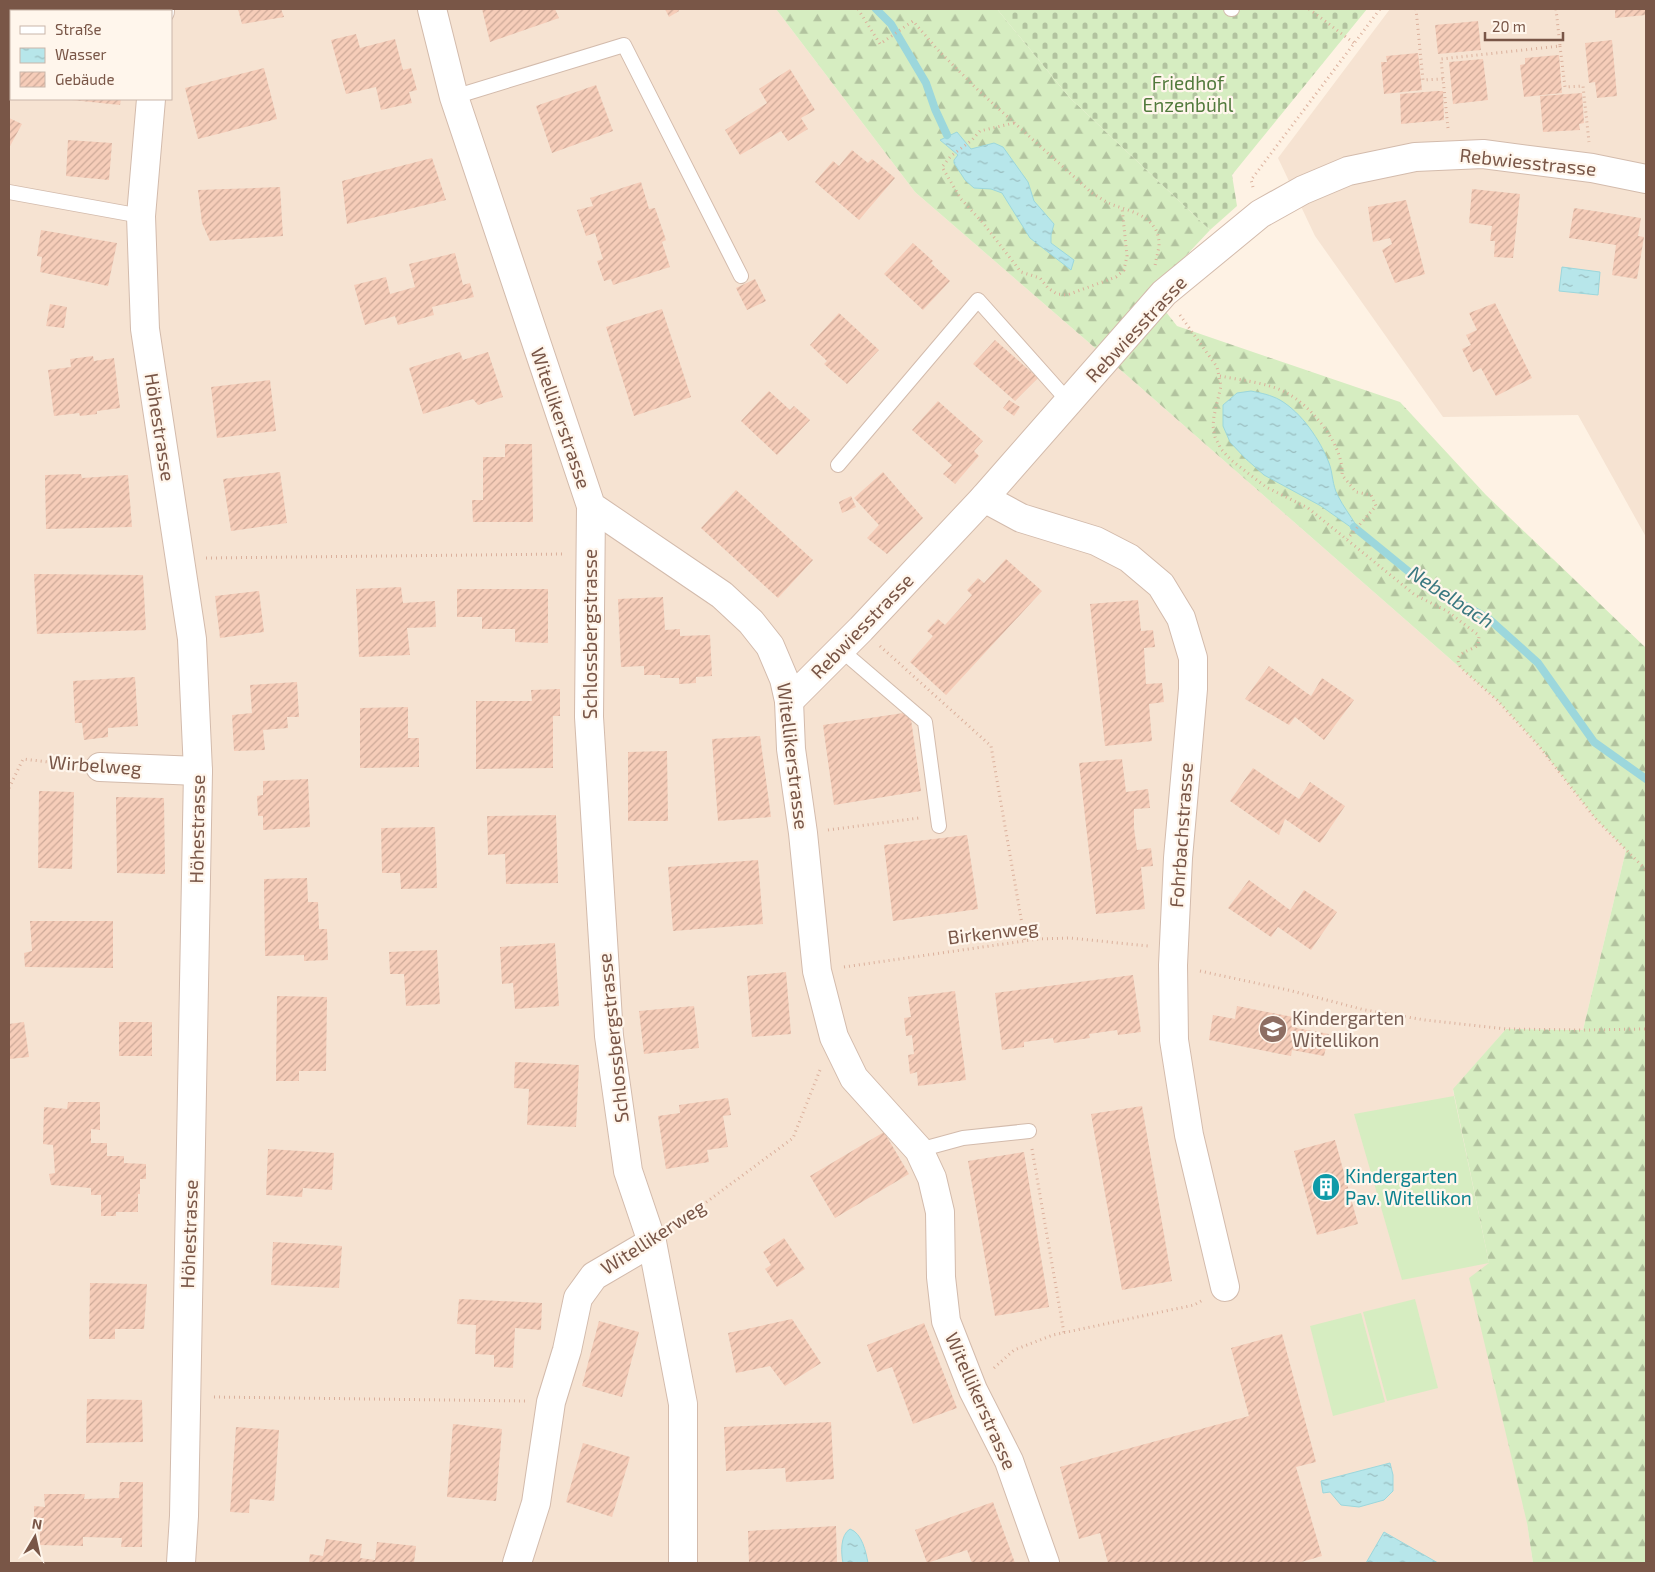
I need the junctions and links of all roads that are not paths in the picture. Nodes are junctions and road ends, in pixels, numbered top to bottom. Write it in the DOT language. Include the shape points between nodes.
graph roads {
  1 [pos="432,9"];
  2 [pos="454,97"];
  3 [pos="151,100"];
  4 [pos="1646,179"];
  5 [pos="9,192"];
  6 [pos="141,216"];
  7 [pos="741,276"];
  8 [pos="1069,402"];
  9 [pos="838,464"];
  10 [pos="984,498"];
  11 [pos="592,506"];
  12 [pos="841,650"];
  13 [pos="789,701"];
  14 [pos="100,767"];
  15 [pos="198,772"];
  16 [pos="938,820"];
  17 [pos="1029,1131"];
  18 [pos="919,1150"];
  19 [pos="652,1242"];
  20 [pos="1225,1287"];
  21 [pos="181,1563"];
  22 [pos="517,1563"];
  23 [pos="683,1563"];
  24 [pos="1045,1563"];
  1 -- 2 [label="street, Witellikerstrasse"];
  2 -- 7 [label="lane" via="624,45"];
  2 -- 11 [label="street, Witellikerstrasse"];
  3 -- 6 [label="street, Höhestrasse"];
  4 -- 8 [label="street, Rebwiesstrasse" via="1592,168 1483,154 1415,157 1348,171 1303,190 1260,214 1164,293"];
  5 -- 6 [label="lane"];
  6 -- 15 [label="street, Höhestrasse" via="145,329 192,639"];
  8 -- 9 [label="lane" via="978,300"];
  8 -- 10 [label="street, Rebwiesstrasse"];
  10 -- 12 [label="street, Rebwiesstrasse"];
  10 -- 20 [label="street, Fohrbachstrasse" via="1021,518 1096,541 1129,558 1161,585 1182,618 1193,658 1193,689 1178,858 1173,956 1174,1040 1189,1135"];
  11 -- 13 [label="street, Witellikerstrasse" via="722,595 750,622 770,646"];
  11 -- 19 [label="street, Schlossbergstrasse" via="589,717 609,1036 628,1171"];
  12 -- 13 [label="street, Rebwiesstrasse"];
  12 -- 16 [label="lane" via="925,722"];
  13 -- 18 [label="street, Witellikerstrasse" via="791,749 817,971 834,1038 854,1078"];
  14 -- 15 [label="street, Wirbelweg"];
  15 -- 21 [label="street, Höhestrasse"];
  17 -- 18 [label="lane" via="964,1138"];
  18 -- 24 [label="street, Witellikerstrasse" via="932,1178 940,1212 941,1277 946,1321 976,1396 1009,1461"];
  19 -- 22 [label="street, Witellikerweg" via="594,1276 578,1298 551,1402 536,1503"];
  19 -- 23 [label="street, Schlossbergstrasse" via="683,1404"];
}
